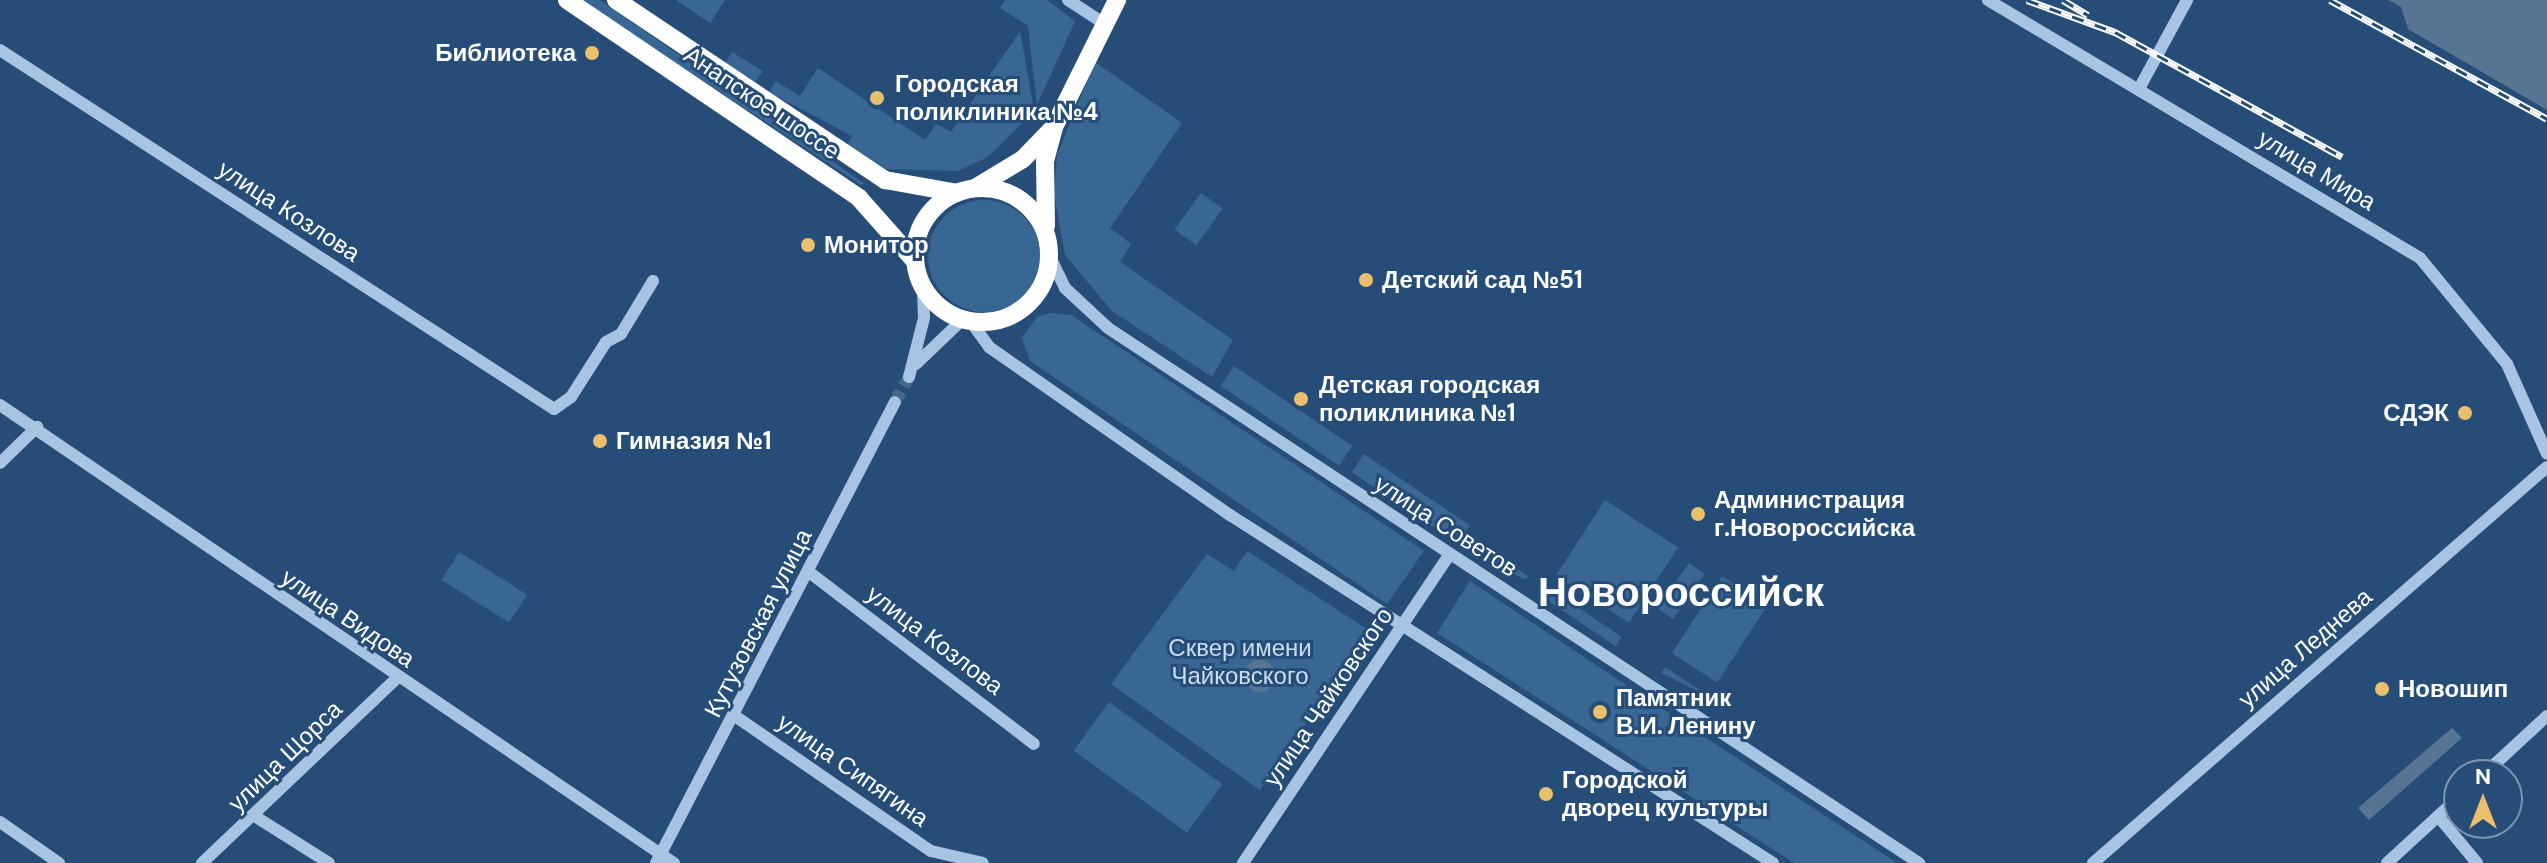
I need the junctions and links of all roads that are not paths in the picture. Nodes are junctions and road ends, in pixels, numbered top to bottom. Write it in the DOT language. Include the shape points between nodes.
graph roads {
  1 [pos="567,0"];
  2 [pos="616,0"];
  3 [pos="1068,0"];
  4 [pos="1117,0"];
  5 [pos="1988,0"];
  6 [pos="2187,0"];
  7 [pos="1105,24"];
  8 [pos="0,50"];
  9 [pos="2140,87"];
  10 [pos="1054,127"];
  11 [pos="964,191"];
  12 [pos="1047,236"];
  13 [pos="1050,257"];
  14 [pos="915,261"];
  15 [pos="653,281"];
  16 [pos="923,286"];
  17 [pos="966,321"];
  18 [pos="895,402"];
  19 [pos="0,405"];
  20 [pos="37,427"];
  21 [pos="2547,454"];
  22 [pos="0,463"];
  23 [pos="2547,467"];
  24 [pos="1449,555"];
  25 [pos="809,572"];
  26 [pos="1402,629"];
  27 [pos="397,678"];
  28 [pos="735,716"];
  29 [pos="2547,716"];
  30 [pos="1034,744"];
  31 [pos="2500,759"];
  32 [pos="2443,811"];
  33 [pos="2438,816"];
  34 [pos="256,817"];
  35 [pos="0,822"];
  36 [pos="659,859"];
  37 [pos="945,860"];
  38 [pos="59,863"];
  39 [pos="202,863"];
  40 [pos="329,863"];
  41 [pos="674,863"];
  42 [pos="983,863"];
  43 [pos="1243,863"];
  44 [pos="1773,863"];
  45 [pos="1919,863"];
  46 [pos="2093,863"];
  47 [pos="2387,863"];
  48 [pos="2477,863"];
  1 -- 14 [label="highway, Анапское шоссе" via="859,198"];
  2 -- 11 [label="highway, Анапское шоссе" via="885,180"];
  3 -- 7 [label="street"];
  4 -- 7 [label="highway"];
  5 -- 9 [label="street, улица Мира"];
  6 -- 9 [label="street"];
  7 -- 10 [label="highway"];
  8 -- 15 [label="street, улица Козлова" via="554,409 571,397 606,342 621,334"];
  9 -- 21 [label="street, улица Мира" via="2439,274 2507,364"];
  10 -- 11 [label="highway" via="1023,159"];
  10 -- 12 [label="highway" via="1043,186"];
  11 -- 12 [label="highway" via="999,190 1024,203"];
  11 -- 14 [label="highway" via="925,220"];
  12 -- 13 [label="highway"];
  13 -- 17 [label="highway" via="1041,289 1018,312"];
  13 -- 24 [label="street, улица Советов" via="1065,288 1108,328"];
  14 -- 16 [label="highway"];
  16 -- 17 [label="highway"];
  16 -- 17 [label="street" via="911,372"];
  17 -- 26 [label="street" via="989,347 1050,392"];
  18 -- 25 [label="street, Кутузовская улица"];
  19 -- 20 [label="street, улица Видова"];
  20 -- 22 [label="street"];
  20 -- 27 [label="street, улица Видова"];
  23 -- 46 [label="street, улица Леднева"];
  24 -- 26 [label="street, улица Чайковского"];
  24 -- 45 [label="street, улица Советов"];
  25 -- 28 [label="street, Кутузовская улица"];
  25 -- 30 [label="street, улица Козлова"];
  26 -- 43 [label="street, улица Чайковского"];
  26 -- 44 [label="street"];
  27 -- 34 [label="street, улица Щорса"];
  27 -- 36 [label="street, улица Видова"];
  28 -- 36 [label="street, Кутузовская улица"];
  28 -- 37 [label="street, улица Сипягина"];
  29 -- 31 [label="street"];
  32 -- 33 [label="street"];
  33 -- 47 [label="street"];
  33 -- 48 [label="street"];
  34 -- 39 [label="street, улица Щорса"];
  34 -- 40 [label="street"];
  35 -- 38 [label="street"];
  36 -- 41 [label="street, улица Видова"];
  37 -- 42 [label="street"];
}
